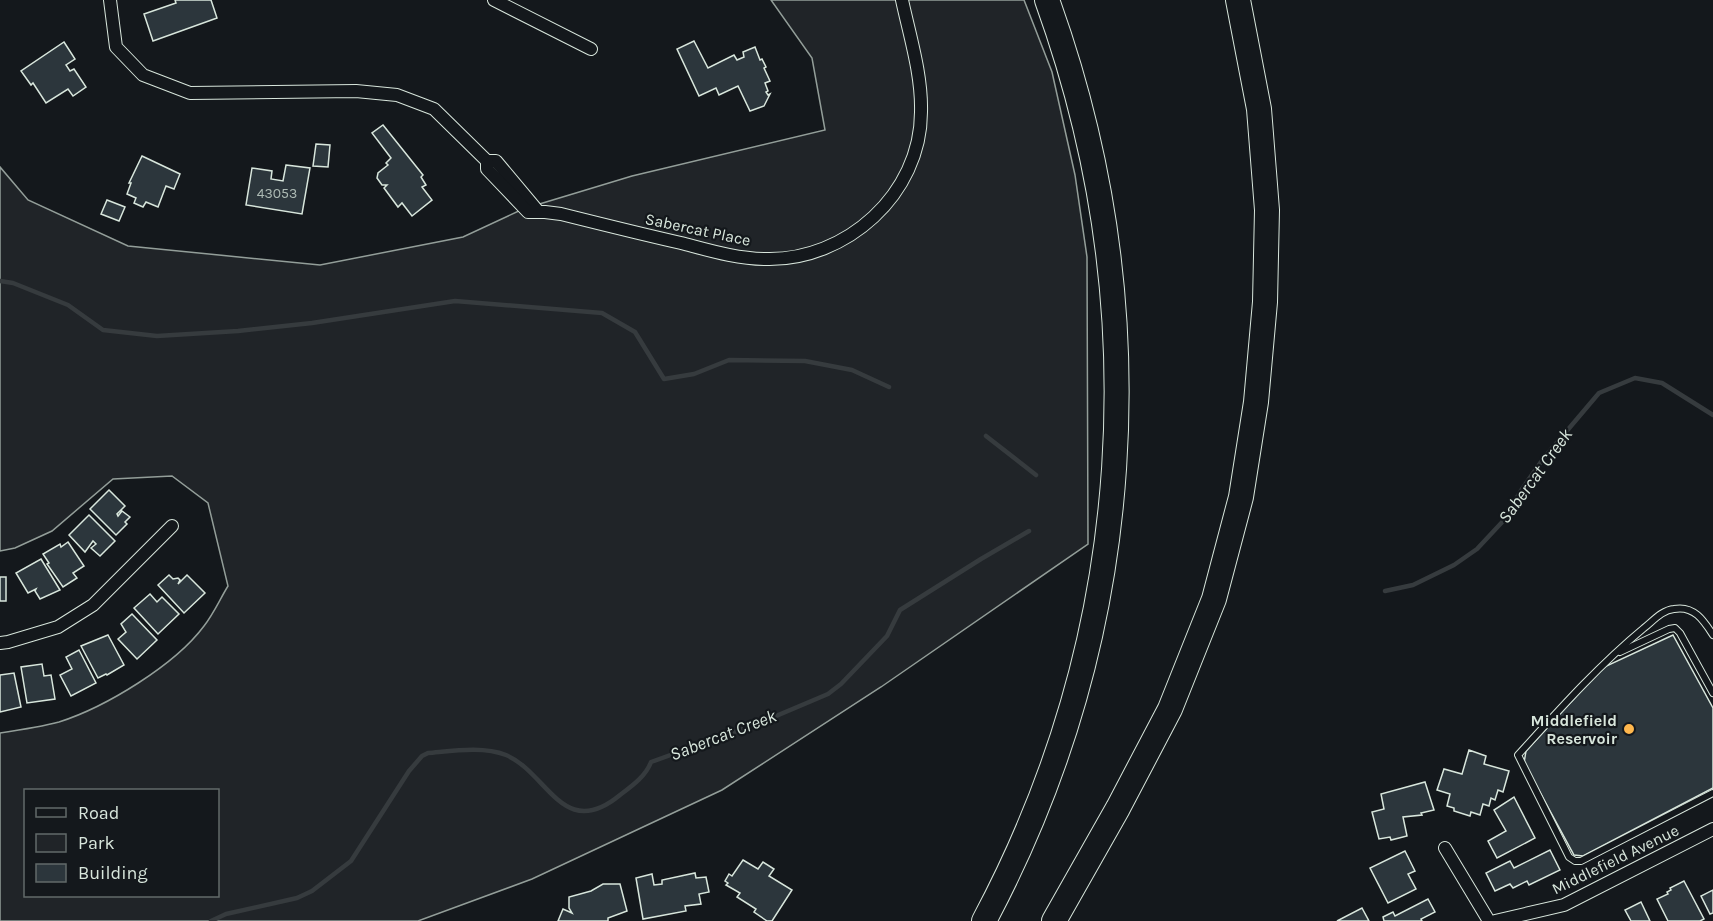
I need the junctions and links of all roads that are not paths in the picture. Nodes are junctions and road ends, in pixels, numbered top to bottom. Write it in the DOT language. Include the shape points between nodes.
graph roads {
  1 [pos="110,0"];
  2 [pos="494,0"];
  3 [pos="902,0"];
  4 [pos="1047,0"];
  5 [pos="1238,0"];
  6 [pos="591,49"];
  7 [pos="172,526"];
  8 [pos="1713,635"];
  9 [pos="0,643"];
  10 [pos="1614,654"];
  11 [pos="1713,693"];
  12 [pos="1713,793"];
  13 [pos="1713,829"];
  14 [pos="1445,848"];
  15 [pos="984,921"];
  16 [pos="1054,921"];
  17 [pos="1489,921"];
  18 [pos="1495,921"];
  1 -- 3 [label="street, Sabercat Place" via="116,47 143,75 190,93 356,91 396,95 434,109 487,160 495,162 533,212 561,214 728,254 766,259 803,256 835,245 888,202 907,172 917,144 921,114 920,83"];
  2 -- 6 [label="street"];
  4 -- 15 [label="highway" via="1089,139 1102,208 1112,278 1117,359 1116,445 1093,628 1070,716 1042,800"];
  5 -- 16 [label="highway" via="1259,109 1267,210 1265,302 1256,402 1241,497 1214,599 1170,709"];
  7 -- 9 [label="street" via="93,605 58,627"];
  8 -- 10 [label="lane" via="1698,614 1674,609 1664,612"];
  10 -- 11 [label="lane" via="1674,628"];
  10 -- 12 [label="lane" via="1518,755 1569,856 1581,861"];
  13 -- 18 [label="street, Middlefield Avenue" via="1564,904"];
  14 -- 17 [label="street"];
}
